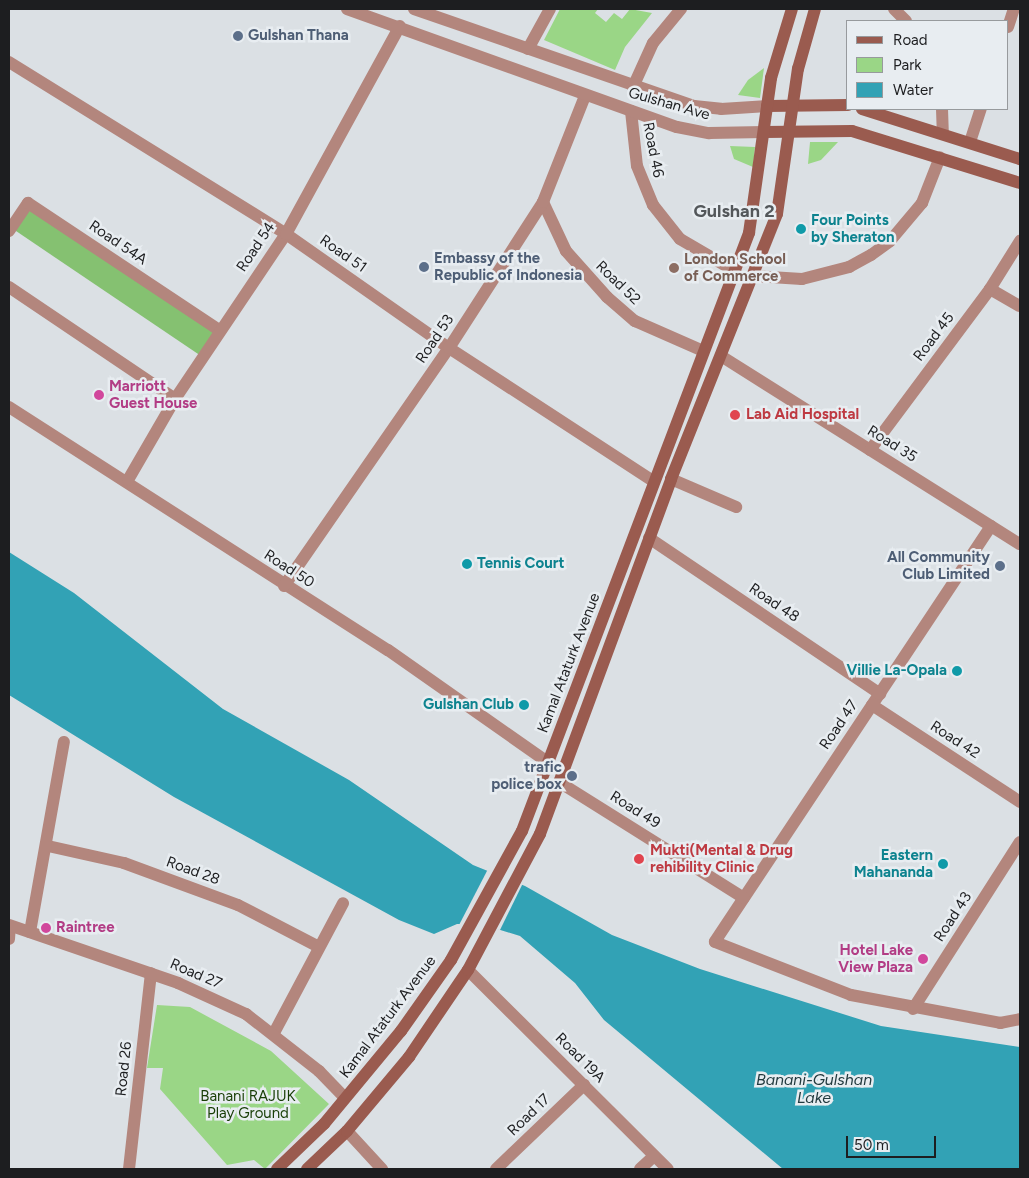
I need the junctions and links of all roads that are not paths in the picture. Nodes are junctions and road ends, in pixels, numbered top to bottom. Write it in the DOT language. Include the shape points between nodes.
graph roads {
  1 [pos="347,9"];
  2 [pos="414,9"];
  3 [pos="550,9"];
  4 [pos="681,9"];
  5 [pos="792,9"];
  6 [pos="815,9"];
  7 [pos="894,9"];
  8 [pos="1014,9"];
  9 [pos="905,20"];
  10 [pos="1009,24"];
  11 [pos="400,26"];
  12 [pos="528,49"];
  13 [pos="9,62"];
  14 [pos="633,87"];
  15 [pos="585,96"];
  16 [pos="793,104"];
  17 [pos="846,105"];
  18 [pos="767,106"];
  19 [pos="865,110"];
  20 [pos="942,110"];
  21 [pos="981,110"];
  22 [pos="631,111"];
  23 [pos="791,130"];
  24 [pos="765,132"];
  25 [pos="943,133"];
  26 [pos="970,142"];
  27 [pos="940,157"];
  28 [pos="1020,159"];
  29 [pos="1020,183"];
  30 [pos="543,202"];
  31 [pos="9,231"];
  32 [pos="286,234"];
  33 [pos="1020,241"];
  34 [pos="735,271"];
  35 [pos="753,276"];
  36 [pos="9,287"];
  37 [pos="990,289"];
  38 [pos="1020,306"];
  39 [pos="219,330"];
  40 [pos="449,348"];
  41 [pos="702,352"];
  42 [pos="722,356"];
  43 [pos="174,399"];
  44 [pos="9,407"];
  45 [pos="870,450"];
  46 [pos="671,479"];
  47 [pos="128,480"];
  48 [pos="653,481"];
  49 [pos="736,507"];
  50 [pos="991,526"];
  51 [pos="650,538"];
  52 [pos="1020,544"];
  53 [pos="284,586"];
  54 [pos="876,699"];
  55 [pos="64,742"];
  56 [pos="547,768"];
  57 [pos="559,782"];
  58 [pos="1020,802"];
  59 [pos="1020,842"];
  60 [pos="48,846"];
  61 [pos="744,898"];
  62 [pos="343,904"];
  63 [pos="10,925"];
  64 [pos="30,932"];
  65 [pos="9,939"];
  66 [pos="318,947"];
  67 [pos="468,970"];
  68 [pos="151,973"];
  69 [pos="913,1009"];
  70 [pos="1020,1019"];
  71 [pos="274,1033"];
  72 [pos="584,1085"];
  73 [pos="345,1098"];
  74 [pos="360,1115"];
  75 [pos="347,1131"];
  76 [pos="654,1156"];
  77 [pos="129,1169"];
  78 [pos="277,1169"];
  79 [pos="307,1169"];
  80 [pos="382,1169"];
  81 [pos="496,1169"];
  82 [pos="640,1169"];
  83 [pos="668,1169"];
  1 -- 11 [label="street, Gulshan Ave"];
  2 -- 12 [label="street, Gulshan Ave"];
  3 -- 12 [label="street"];
  4 -- 14 [label="street" via="653,43"];
  5 -- 18 [label="main road, Kamal Ataturk Avenue"];
  6 -- 16 [label="main road, Kamal Ataturk Avenue"];
  7 -- 9 [label="street"];
  8 -- 10 [label="street"];
  11 -- 15 [label="street, Gulshan Ave"];
  11 -- 32 [label="street, Road 54"];
  12 -- 14 [label="street, Gulshan Ave"];
  13 -- 32 [label="street, Road 51"];
  14 -- 18 [label="street, Gulshan Ave" via="707,109"];
  15 -- 22 [label="street, Gulshan Ave"];
  15 -- 30 [label="street, Road 53"];
  16 -- 17 [label="main road, Gulshan Ave"];
  16 -- 18 [label="main road, Gulshan Ave"];
  16 -- 23 [label="main road, Kamal Ataturk Avenue"];
  18 -- 24 [label="main road, Kamal Ataturk Avenue"];
  19 -- 25 [label="main road"];
  20 -- 25 [label="street"];
  21 -- 26 [label="street"];
  22 -- 24 [label="street, Gulshan Ave" via="709,133"];
  22 -- 34 [label="street, Road 46" via="637,166 653,206 680,239"];
  23 -- 24 [label="main road, Gulshan Ave"];
  23 -- 27 [label="main road, Gulshan Ave" via="846,130"];
  23 -- 35 [label="main road, Kamal Ataturk Avenue" via="781,202"];
  24 -- 34 [label="main road, Kamal Ataturk Avenue" via="755,213"];
  25 -- 26 [label="main road"];
  26 -- 28 [label="main road"];
  27 -- 29 [label="main road, Gulshan Ave"];
  27 -- 35 [label="street" via="922,203 890,241 871,255 849,267 802,280"];
  30 -- 40 [label="street, Road 53"];
  30 -- 41 [label="street, Road 52" via="566,251 607,298 635,321"];
  31 -- 39 [label="street, Road 54A" via="28,203"];
  32 -- 39 [label="street, Road 54"];
  32 -- 40 [label="street, Road 51"];
  33 -- 37 [label="street, Road 45"];
  34 -- 41 [label="main road, Kamal Ataturk Avenue"];
  35 -- 42 [label="main road, Kamal Ataturk Avenue"];
  36 -- 43 [label="street"];
  37 -- 38 [label="street"];
  37 -- 45 [label="street, Road 45"];
  39 -- 43 [label="street, Road 54"];
  40 -- 48 [label="street, Road 51"];
  40 -- 53 [label="street, Road 53"];
  41 -- 48 [label="main road, Kamal Ataturk Avenue"];
  42 -- 45 [label="street, Road 35"];
  42 -- 46 [label="main road, Kamal Ataturk Avenue"];
  43 -- 47 [label="street, Road 54"];
  44 -- 47 [label="street, Road 50"];
  45 -- 50 [label="street, Road 35"];
  46 -- 49 [label="street"];
  46 -- 51 [label="main road, Kamal Ataturk Avenue"];
  47 -- 53 [label="street, Road 50"];
  48 -- 56 [label="main road, Kamal Ataturk Avenue"];
  50 -- 52 [label="street, Road 35"];
  50 -- 54 [label="street, Road 47"];
  51 -- 54 [label="street, Road 48"];
  51 -- 57 [label="main road, Kamal Ataturk Avenue"];
  53 -- 56 [label="street, Road 50" via="388,650"];
  54 -- 58 [label="street, Road 42"];
  54 -- 61 [label="street, Road 47"];
  55 -- 60 [label="street"];
  56 -- 57 [label="main road"];
  56 -- 73 [label="main road, Kamal Ataturk Avenue" via="506,863 451,960 401,1031"];
  57 -- 61 [label="street, Road 49"];
  57 -- 67 [label="main road, Kamal Ataturk Avenue" via="540,834"];
  59 -- 69 [label="street, Road 43"];
  60 -- 64 [label="street"];
  60 -- 66 [label="street, Road 28" via="124,862 238,905"];
  61 -- 69 [label="street, Road 47" via="715,942 851,995"];
  62 -- 66 [label="street"];
  63 -- 64 [label="street, Road 27"];
  63 -- 65 [label="street"];
  64 -- 68 [label="street, Road 27"];
  66 -- 71 [label="street"];
  67 -- 72 [label="street, Road 19A"];
  67 -- 74 [label="main road, Kamal Ataturk Avenue" via="409,1056"];
  68 -- 71 [label="street, Road 27" via="246,1014"];
  68 -- 77 [label="street, Road 26"];
  69 -- 70 [label="street" via="1000,1023"];
  71 -- 73 [label="street, Road 27"];
  72 -- 76 [label="street, Road 19A"];
  72 -- 81 [label="street, Road 17"];
  73 -- 74 [label="main road"];
  73 -- 78 [label="main road, Kamal Ataturk Avenue"];
  74 -- 75 [label="main road, Kamal Ataturk Avenue"];
  75 -- 79 [label="main road, Kamal Ataturk Avenue"];
  75 -- 80 [label="street"];
  76 -- 82 [label="street"];
  76 -- 83 [label="street, Road 19A"];
}
